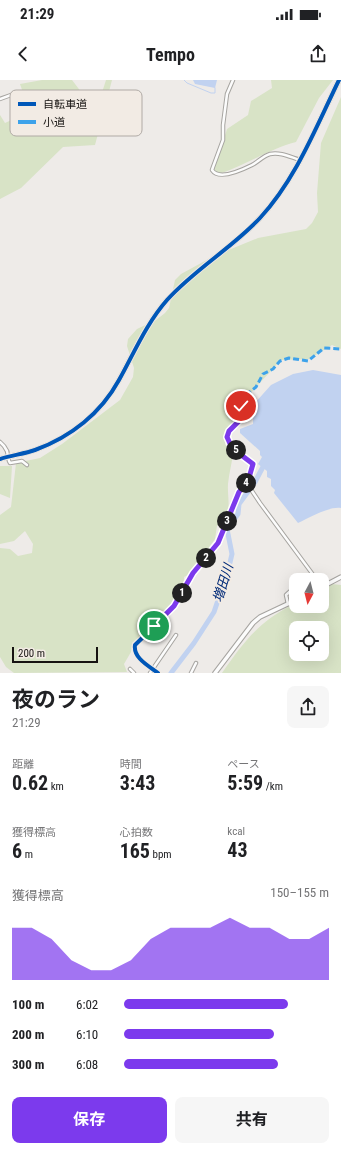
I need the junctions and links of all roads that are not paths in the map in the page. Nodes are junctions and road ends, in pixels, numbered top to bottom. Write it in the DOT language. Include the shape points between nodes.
graph roads {
  1 [pos="233,80"];
  2 [pos="339,80"];
  3 [pos="10,95"];
  4 [pos="0,99"];
  5 [pos="300,160"];
  6 [pos="246,395"];
  7 [pos="0,442"];
  8 [pos="0,459"];
  9 [pos="27,466"];
  10 [pos="244,486"];
  11 [pos="312,573"];
  12 [pos="341,578"];
  13 [pos="329,584"];
  14 [pos="289,592"];
  15 [pos="288,604"];
  16 [pos="176,635"];
  17 [pos="196,663"];
  18 [pos="153,669"];
  19 [pos="130,670"];
  20 [pos="134,673"];
  21 [pos="150,673"];
  22 [pos="158,673"];
  23 [pos="191,673"];
  24 [pos="215,673"];
  1 -- 5 [label="street" via="227,94 223,140 212,170 214,174 220,176 245,168 272,154 287,155"];
  2 -- 5 [label="street"];
  3 -- 4 [label="street"];
  5 -- 8 [label="street" via="285,186 260,218 176,290 158,310 119,381 91,416 64,437 45,446"];
  6 -- 10 [label="street" via="241,404 243,417 229,431 227,437 232,448 253,464 251,475"];
  7 -- 9 [label="street, bridge" via="7,451 10,463 22,461"];
  10 -- 11 [label="street" via="252,490"];
  10 -- 18 [label="street" via="218,543 193,573 174,606 135,645 137,656"];
  12 -- 13 [label="street"];
  14 -- 15 [label="street" via="286,595"];
  15 -- 24 [label="street" via="253,623"];
  16 -- 18 [label="street"];
  17 -- 23 [label="street"];
  18 -- 21 [label="street"];
  18 -- 22 [label="street"];
  19 -- 20 [label="street"];
}
